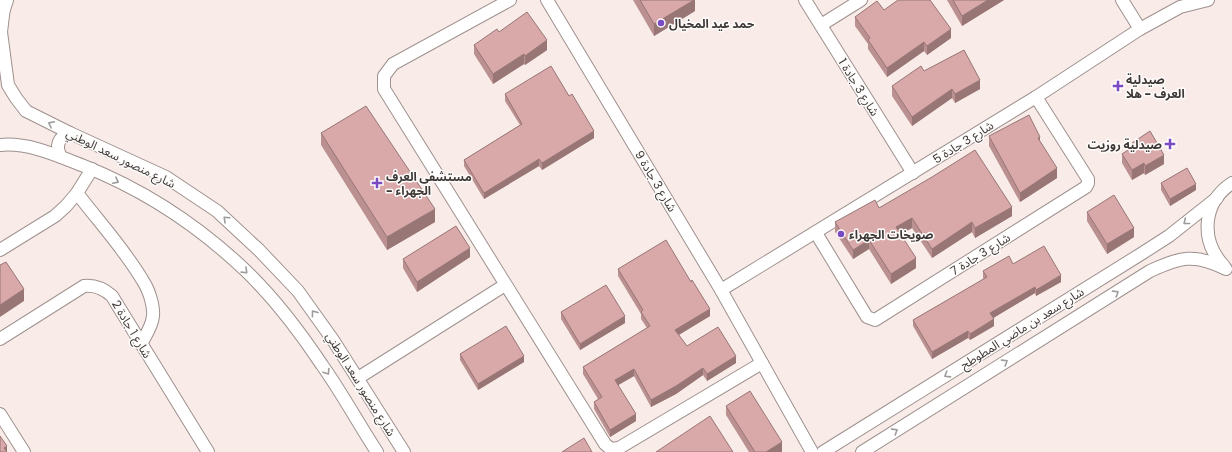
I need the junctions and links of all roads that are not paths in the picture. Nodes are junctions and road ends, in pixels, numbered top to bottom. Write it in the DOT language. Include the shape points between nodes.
graph roads {
  1 [pos="5,0"];
  2 [pos="510,0"];
  3 [pos="547,0"];
  4 [pos="805,0"];
  5 [pos="861,0"];
  6 [pos="1122,0"];
  7 [pos="1208,0"];
  8 [pos="0,15"];
  9 [pos="821,25"];
  10 [pos="1140,29"];
  11 [pos="1036,97"];
  12 [pos="70,134"];
  13 [pos="0,145"];
  14 [pos="61,157"];
  15 [pos="92,169"];
  16 [pos="913,173"];
  17 [pos="1232,183"];
  18 [pos="77,194"];
  19 [pos="1216,198"];
  20 [pos="816,233"];
  21 [pos="0,250"];
  22 [pos="1229,271"];
  23 [pos="505,285"];
  24 [pos="721,290"];
  25 [pos="0,338"];
  26 [pos="141,344"];
  27 [pos="762,363"];
  28 [pos="358,378"];
  29 [pos="0,414"];
  30 [pos="24,452"];
  31 [pos="208,452"];
  32 [pos="377,452"];
  33 [pos="404,452"];
  34 [pos="812,452"];
  35 [pos="823,452"];
  36 [pos="862,452"];
  1 -- 8 [label="main road"];
  12 -- 1 [label="street, شارع منصور سعد الوطني, one-way" via="26,111 8,86 1,32"];
  2 -- 23 [label="street" via="393,64 384,76 384,90"];
  3 -- 24 [label="street, شارع 3 جادة 9"];
  4 -- 9 [label="street, شارع 3 جادة 1"];
  5 -- 9 [label="street"];
  6 -- 10 [label="street"];
  7 -- 10 [label="street, شارع 3 جادة 5" via="1180,7"];
  9 -- 16 [label="street, شارع 3 جادة 1"];
  10 -- 11 [label="street, شارع 3 جادة 5"];
  11 -- 16 [label="street, شارع 3 جادة 5"];
  11 -- 20 [label="street, شارع 3 جادة 7" via="1088,179 1086,187 875,320 867,317"];
  12 -- 14 [label="street" via="59,140 57,146"];
  28 -- 12 [label="street, شارع منصور سعد الوطني, one-way" via="334,340 298,292 259,250 217,211 166,177"];
  13 -- 14 [label="street, شارع منصور سعد الوطني" via="29,147"];
  14 -- 15 [label="street, شارع منصور سعد الوطني"];
  15 -- 18 [label="street"];
  15 -- 32 [label="street, شارع منصور سعد الوطني, one-way" via="158,203 206,236 246,271 288,317 323,366"];
  16 -- 20 [label="street, شارع 3 جادة 5"];
  17 -- 19 [label="street, شارع سعد بن ماضي المطوطح"];
  18 -- 21 [label="street" via="55,216"];
  18 -- 26 [label="street" via="144,283 153,316"];
  19 -- 22 [label="street" via="1210,209 1208,235 1217,259"];
  19 -- 35 [label="street, شارع سعد بن ماضي المطوطح, one-way" via="1169,236"];
  20 -- 24 [label="street, شارع 3 جادة 5"];
  36 -- 22 [label="street, شارع سعد بن ماضي المطوطح, one-way" via="1150,272 1172,261 1203,259"];
  23 -- 27 [label="street" via="605,444 611,449 619,448"];
  23 -- 28 [label="street"];
  24 -- 27 [label="street, شارع 3 جادة 9"];
  25 -- 26 [label="street, شارع 1 جادة 2" via="84,286 90,286 102,289 112,296"];
  26 -- 31 [label="street, شارع 1 جادة 2"];
  27 -- 34 [label="street, شارع 3 جادة 9"];
  28 -- 33 [label="street, شارع منصور سعد الوطني"];
  29 -- 30 [label="street"];
}
